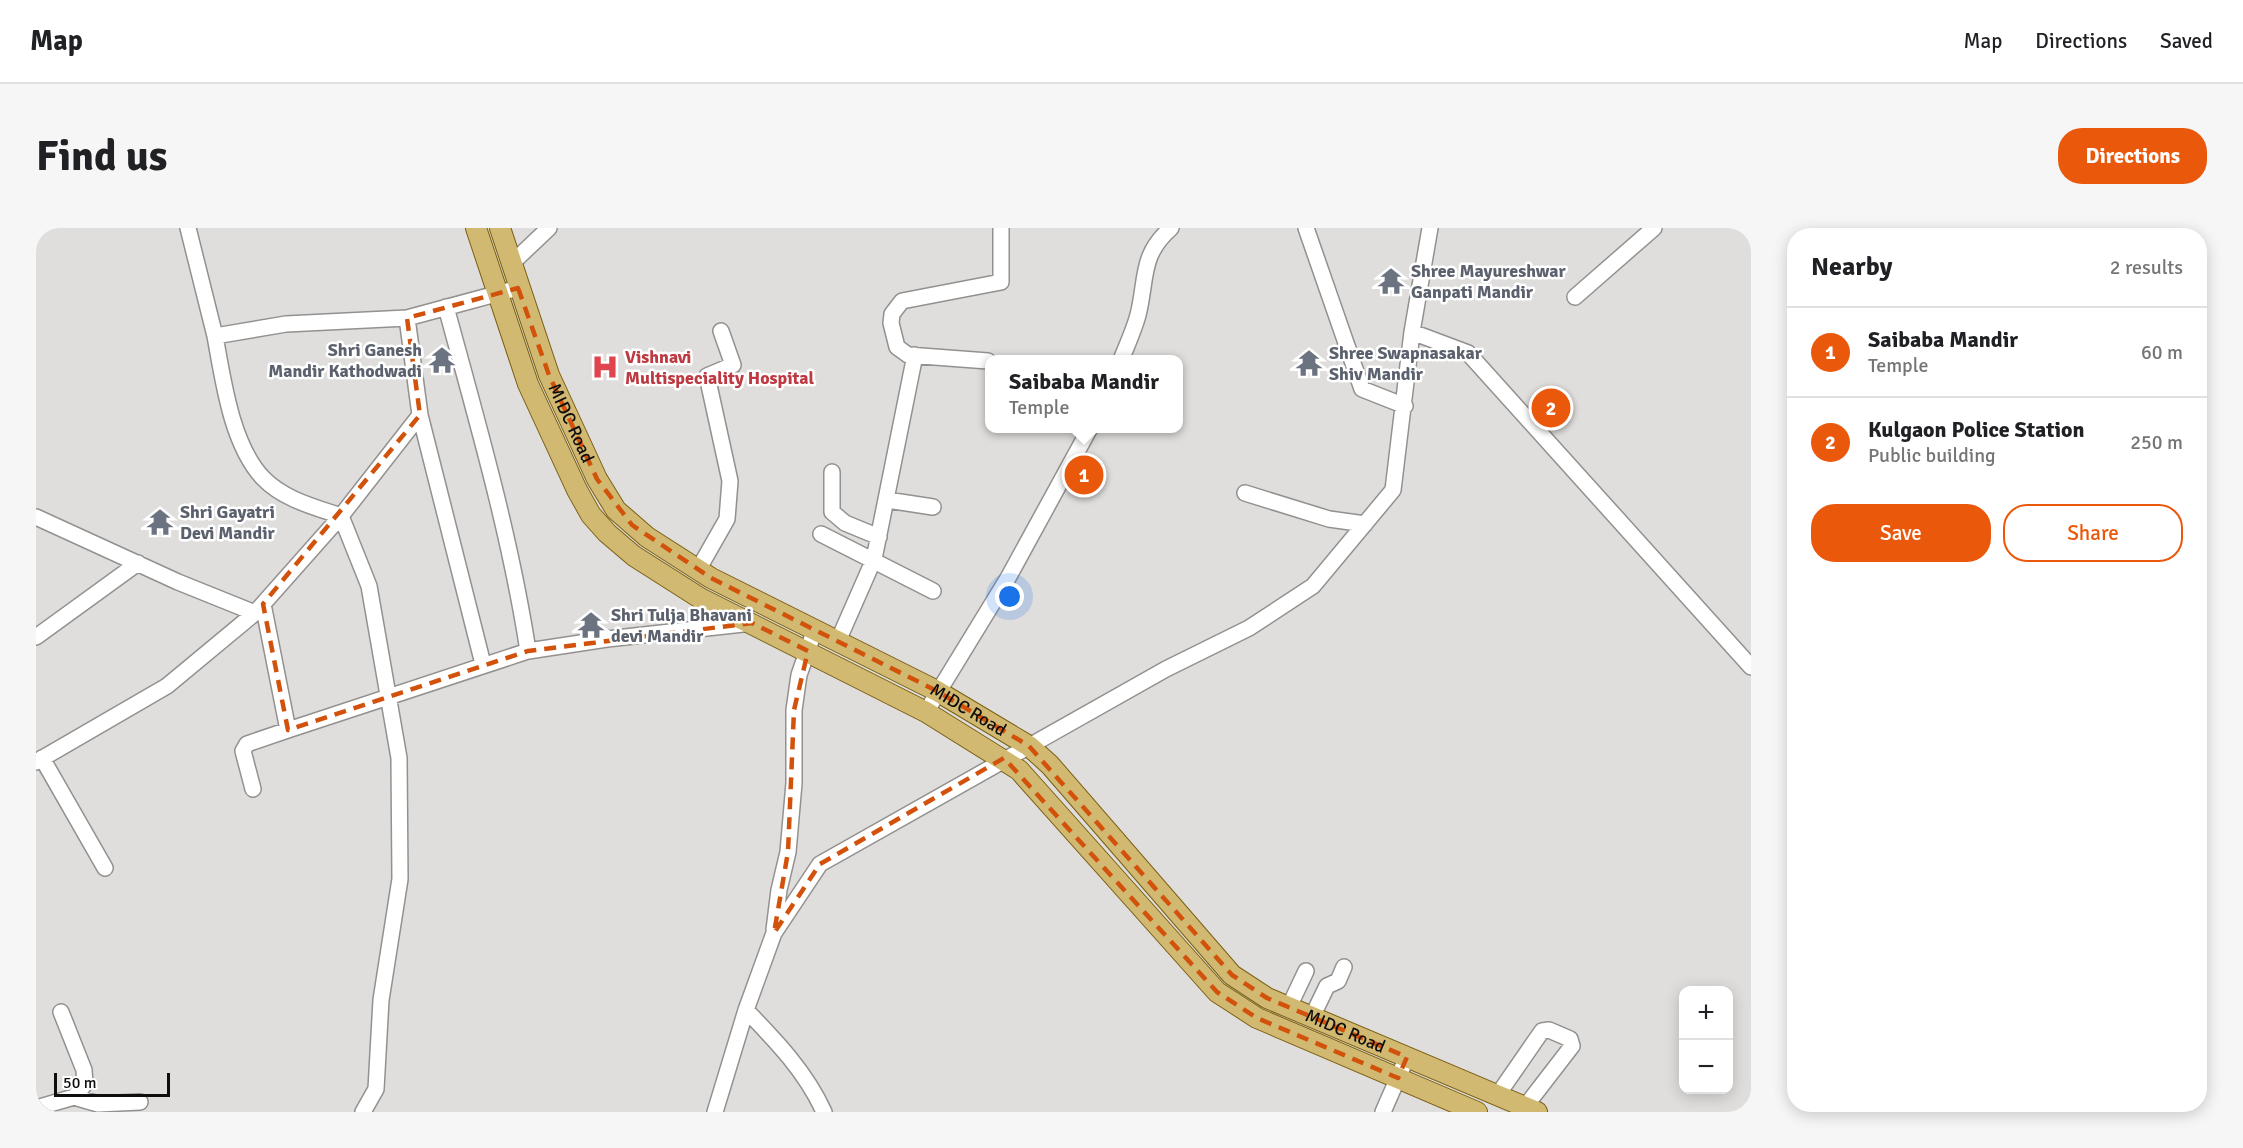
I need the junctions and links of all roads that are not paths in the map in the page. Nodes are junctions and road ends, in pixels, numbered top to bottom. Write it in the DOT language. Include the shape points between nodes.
graph roads {
  1 [pos="188,228"];
  2 [pos="476,228"];
  3 [pos="500,228"];
  4 [pos="549,228"];
  5 [pos="1001,228"];
  6 [pos="1171,228"];
  7 [pos="1306,228"];
  8 [pos="1430,228"];
  9 [pos="1654,228"];
  10 [pos="511,264"];
  11 [pos="518,288"];
  12 [pos="496,294"];
  13 [pos="1575,297"];
  14 [pos="446,307"];
  15 [pos="407,318"];
  16 [pos="720,331"];
  17 [pos="1412,332"];
  18 [pos="215,336"];
  19 [pos="915,355"];
  20 [pos="1123,355"];
  21 [pos="985,361"];
  22 [pos="1405,406"];
  23 [pos="420,415"];
  24 [pos="1088,433"];
  25 [pos="832,472"];
  26 [pos="1245,493"];
  27 [pos="887,500"];
  28 [pos="933,507"];
  29 [pos="341,516"];
  30 [pos="36,517"];
  31 [pos="1365,524"];
  32 [pos="820,534"];
  33 [pos="879,537"];
  34 [pos="874,559"];
  35 [pos="138,562"];
  36 [pos="698,570"];
  37 [pos="933,591"];
  38 [pos="259,609"];
  39 [pos="752,623"];
  40 [pos="816,629"];
  41 [pos="36,637"];
  42 [pos="838,641"];
  43 [pos="528,651"];
  44 [pos="807,651"];
  45 [pos="483,664"];
  46 [pos="1751,667"];
  47 [pos="937,692"];
  48 [pos="389,696"];
  49 [pos="926,712"];
  50 [pos="288,730"];
  51 [pos="1029,746"];
  52 [pos="1004,758"];
  53 [pos="39,760"];
  54 [pos="253,789"];
  55 [pos="1121,850"];
  56 [pos="1104,864"];
  57 [pos="105,868"];
  58 [pos="774,933"];
  59 [pos="1344,967"];
  60 [pos="1306,971"];
  61 [pos="1289,1007"];
  62 [pos="746,1010"];
  63 [pos="61,1012"];
  64 [pos="1312,1017"];
  65 [pos="1407,1057"];
  66 [pos="1398,1078"];
  67 [pos="1497,1096"];
  68 [pos="74,1097"];
  69 [pos="140,1102"];
  70 [pos="36,1108"];
  71 [pos="1531,1110"];
  72 [pos="363,1112"];
  73 [pos="715,1112"];
  74 [pos="825,1112"];
  75 [pos="1383,1112"];
  76 [pos="1477,1112"];
  1 -- 18 [label="street"];
  2 -- 12 [label="main road, MIDC Road"];
  3 -- 10 [label="main road, MIDC Road"];
  4 -- 10 [label="street"];
  5 -- 19 [label="street" via="1001,282 909,298 896,308 891,322 894,340 902,352"];
  6 -- 20 [label="street" via="1151,250 1138,314"];
  7 -- 22 [label="street" via="1362,389"];
  8 -- 17 [label="street"];
  9 -- 13 [label="street"];
  10 -- 11 [label="main road, MIDC Road"];
  11 -- 12 [label="street"];
  11 -- 36 [label="main road, MIDC Road" via="549,375 597,479 616,510 647,537"];
  12 -- 14 [label="street"];
  12 -- 39 [label="main road, MIDC Road" via="528,384 591,515 634,556 700,598"];
  14 -- 15 [label="street"];
  14 -- 43 [label="street" via="504,519"];
  15 -- 18 [label="street" via="286,324"];
  15 -- 23 [label="street"];
  16 -- 36 [label="street" via="733,366 706,376 730,481 727,519"];
  17 -- 22 [label="street"];
  17 -- 46 [label="street" via="1468,353"];
  18 -- 29 [label="street" via="225,391 241,442 263,478 298,502"];
  19 -- 21 [label="street"];
  19 -- 27 [label="street"];
  22 -- 31 [label="street" via="1393,490"];
  23 -- 29 [label="street"];
  23 -- 45 [label="street"];
  24 -- 47 [label="street" via="1008,578"];
  25 -- 33 [label="street" via="832,512 845,523"];
  26 -- 31 [label="street" via="1329,519"];
  27 -- 28 [label="street"];
  27 -- 33 [label="street"];
  29 -- 38 [label="street"];
  29 -- 48 [label="street" via="369,586"];
  30 -- 35 [label="street"];
  31 -- 51 [label="street" via="1313,586 1249,628 1166,669"];
  32 -- 34 [label="street"];
  33 -- 34 [label="street"];
  34 -- 37 [label="street"];
  34 -- 42 [label="street"];
  35 -- 38 [label="street"];
  35 -- 41 [label="street"];
  36 -- 40 [label="main road, MIDC Road"];
  38 -- 50 [label="street"];
  38 -- 53 [label="street" via="167,686"];
  39 -- 43 [label="street"];
  39 -- 44 [label="main road, MIDC Road"];
  40 -- 42 [label="main road, MIDC Road"];
  40 -- 44 [label="street"];
  42 -- 47 [label="main road, MIDC Road"];
  43 -- 45 [label="street"];
  44 -- 49 [label="main road, MIDC Road"];
  44 -- 58 [label="street" via="796,698 788,852"];
  45 -- 48 [label="street"];
  47 -- 49 [label="street"];
  47 -- 51 [label="main road, MIDC Road"];
  48 -- 50 [label="street"];
  48 -- 72 [label="street" via="399,758 400,879 381,1000 376,1089"];
  49 -- 52 [label="main road, MIDC Road"];
  50 -- 54 [label="street" via="247,744 243,751"];
  51 -- 52 [label="street"];
  51 -- 55 [label="main road, MIDC Road" via="1050,765"];
  52 -- 56 [label="main road, MIDC Road"];
  52 -- 58 [label="street" via="820,864"];
  53 -- 57 [label="street"];
  55 -- 56 [label="main road"];
  55 -- 61 [label="main road, MIDC Road" via="1232,975"];
  56 -- 66 [label="main road, MIDC Road" via="1217,992 1257,1018"];
  58 -- 62 [label="street"];
  59 -- 64 [label="street" via="1338,981 1327,986"];
  60 -- 61 [label="street"];
  61 -- 64 [label="main road, MIDC Road"];
  62 -- 73 [label="street"];
  62 -- 74 [label="street" via="805,1077"];
  63 -- 68 [label="street" via="84,1070 85,1084"];
  64 -- 65 [label="main road, MIDC Road"];
  65 -- 66 [label="street"];
  65 -- 67 [label="main road, MIDC Road"];
  66 -- 75 [label="street"];
  66 -- 76 [label="main road, MIDC Road"];
  67 -- 71 [label="main road, MIDC Road"];
  67 -- 71 [label="street" via="1542,1032 1549,1030 1570,1039 1572,1047"];
  68 -- 69 [label="street" via="98,1104"];
  68 -- 70 [label="street"];
}
